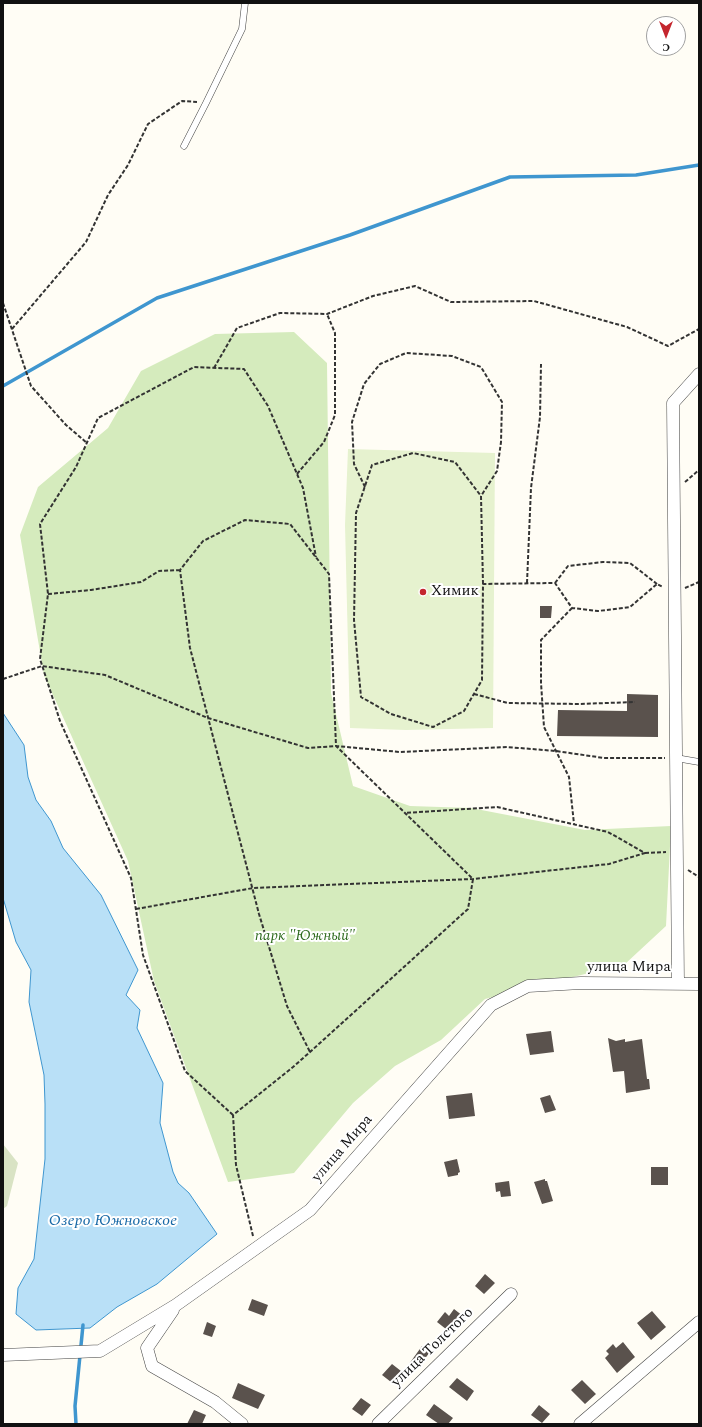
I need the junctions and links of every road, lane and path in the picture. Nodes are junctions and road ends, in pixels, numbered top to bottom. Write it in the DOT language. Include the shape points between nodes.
graph roads {
  1 [pos="245,3"];
  2 [pos="206,103"];
  3 [pos="184,146"];
  4 [pos="3,303"];
  5 [pos="327,314"];
  6 [pos="699,328"];
  7 [pos="12,329"];
  8 [pos="541,364"];
  9 [pos="214,368"];
  10 [pos="699,374"];
  11 [pos="87,443"];
  12 [pos="699,470"];
  13 [pos="297,474"];
  14 [pos="365,487"];
  15 [pos="674,492"];
  16 [pos="481,496"];
  17 [pos="317,558"];
  18 [pos="180,570"];
  19 [pos="527,583"];
  20 [pos="555,583"];
  21 [pos="483,584"];
  22 [pos="656,584"];
  23 [pos="674,593"];
  24 [pos="48,594"];
  25 [pos="572,608"];
  26 [pos="42,666"];
  27 [pos="3,679"];
  28 [pos="474,694"];
  29 [pos="542,702"];
  30 [pos="635,702"];
  31 [pos="208,718"];
  32 [pos="336,746"];
  33 [pos="556,751"];
  34 [pos="676,758"];
  35 [pos="699,762"];
  36 [pos="405,813"];
  37 [pos="574,824"];
  38 [pos="677,851"];
  39 [pos="645,853"];
  40 [pos="473,879"];
  41 [pos="253,888"];
  42 [pos="136,909"];
  43 [pos="678,984"];
  44 [pos="699,984"];
  45 [pos="310,1052"];
  46 [pos="233,1115"];
  47 [pos="256,1249"];
  48 [pos="511,1294"];
  49 [pos="176,1306"];
  50 [pos="699,1322"];
  51 [pos="3,1355"];
  52 [pos="242,1424"];
  53 [pos="378,1424"];
  54 [pos="580,1424"];
  1 -- 2 [label="lane" via="242,29"];
  2 -- 3 [label="lane"];
  2 -- 7 [label="path" via="182,101 148,124 128,165 108,195 86,242"];
  4 -- 7 [label="path"];
  5 -- 6 [label="path" via="373,296 415,286 451,302 534,301 627,327 668,346"];
  5 -- 9 [label="path" via="280,313 237,328"];
  5 -- 13 [label="path" via="335,333 335,415 324,442"];
  7 -- 11 [label="path" via="31,386 66,425"];
  8 -- 19 [label="path" via="540,417 531,488"];
  9 -- 11 [label="path" via="194,367 98,418"];
  9 -- 13 [label="path" via="244,369 268,406"];
  10 -- 15 [label="street" via="673,403"];
  11 -- 24 [label="path" via="76,467 40,524"];
  12 -- 15 [label="path"];
  13 -- 17 [label="path" via="303,488"];
  14 -- 16 [label="path" via="372,465 414,453 455,462"];
  14 -- 16 [label="path" via="354,464 352,422 364,384 380,364 406,354 452,356 481,367 502,402 497,472"];
  14 -- 28 [label="path" via="356,513 354,620 361,697 391,714 433,727 464,711"];
  15 -- 23 [label="street"];
  16 -- 21 [label="path"];
  17 -- 18 [label="path" via="290,524 245,520 203,541"];
  17 -- 32 [label="path" via="329,574"];
  18 -- 24 [label="path" via="159,571 140,582"];
  18 -- 31 [label="path" via="190,648"];
  19 -- 20 [label="path"];
  19 -- 21 [label="path"];
  20 -- 22 [label="path" via="568,566 602,562 630,563"];
  20 -- 25 [label="path"];
  21 -- 28 [label="path" via="482,680"];
  22 -- 23 [label="path"];
  22 -- 25 [label="path" via="630,607 598,611"];
  23 -- 34 [label="street"];
  24 -- 26 [label="path" via="40,659"];
  25 -- 29 [label="path" via="541,640"];
  26 -- 27 [label="path"];
  26 -- 31 [label="path" via="105,675"];
  26 -- 42 [label="path" via="60,721 131,878"];
  28 -- 29 [label="path" via="508,703"];
  29 -- 30 [label="path"];
  29 -- 33 [label="path" via="544,727"];
  31 -- 32 [label="path" via="308,748"];
  31 -- 41 [label="path"];
  32 -- 33 [label="path" via="400,752 508,747"];
  32 -- 36 [label="path"];
  33 -- 34 [label="path" via="604,758"];
  33 -- 37 [label="path" via="569,777"];
  34 -- 35 [label="lane"];
  34 -- 38 [label="street"];
  36 -- 37 [label="path" via="497,807"];
  36 -- 40 [label="path"];
  37 -- 39 [label="path" via="608,832"];
  38 -- 39 [label="path"];
  38 -- 43 [label="street"];
  39 -- 40 [label="path" via="609,864"];
  40 -- 41 [label="path"];
  40 -- 45 [label="path" via="468,909"];
  41 -- 42 [label="path"];
  41 -- 45 [label="path" via="287,1006"];
  42 -- 46 [label="path" via="143,955 185,1071"];
  43 -- 44 [label="street, улица Мира"];
  43 -- 47 [label="street, улица Мира" via="528,986 491,1005 310,1210"];
  45 -- 46 [label="path"];
  46 -- 47 [label="path" via="236,1165"];
  47 -- 49 [label="street, улица Мира"];
  48 -- 53 [label="street, улица Толстого"];
  49 -- 51 [label="street, улица Мира" via="100,1351"];
  49 -- 52 [label="street" via="147,1348 152,1366 215,1402"];
  50 -- 54 [label="street"];
}
